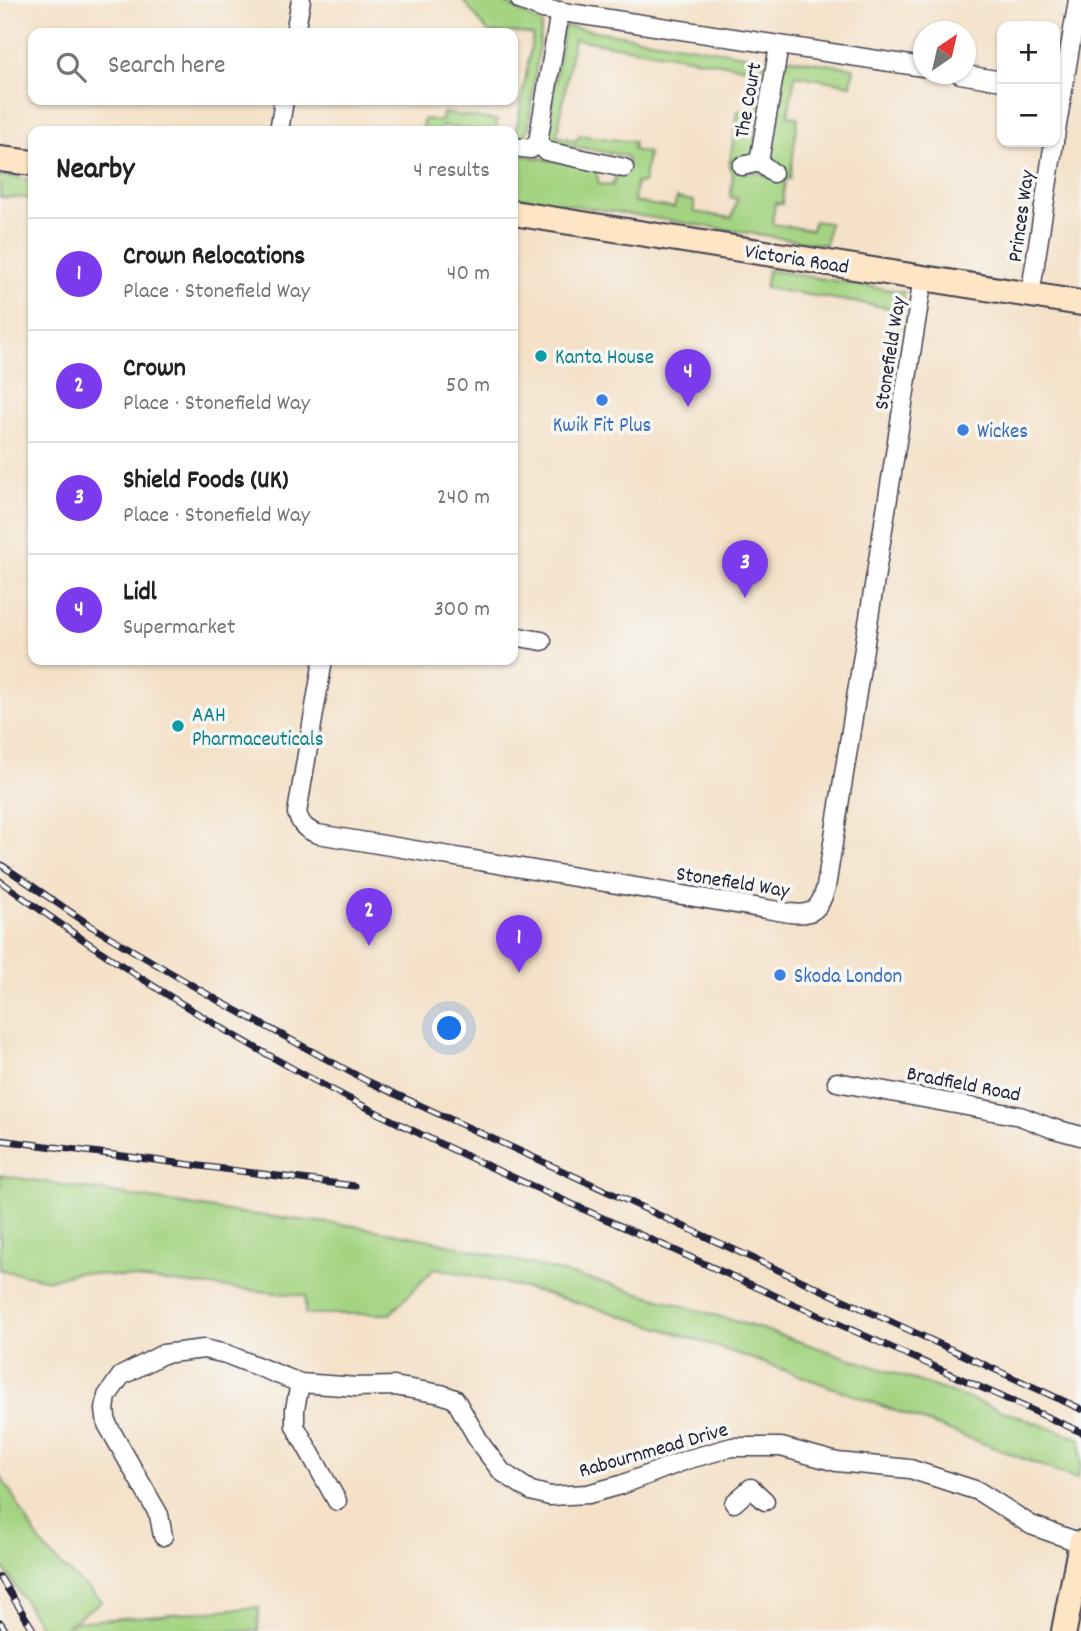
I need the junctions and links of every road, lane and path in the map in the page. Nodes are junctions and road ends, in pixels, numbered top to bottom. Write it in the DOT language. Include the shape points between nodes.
graph roads {
  1 [pos="301,0"];
  2 [pos="520,0"];
  3 [pos="1078,0"];
  4 [pos="560,11"];
  5 [pos="296,28"];
  6 [pos="779,46"];
  7 [pos="913,66"];
  8 [pos="976,77"];
  9 [pos="997,80"];
  10 [pos="1059,84"];
  11 [pos="283,105"];
  12 [pos="280,126"];
  13 [pos="538,142"];
  14 [pos="518,147"];
  15 [pos="1053,147"];
  16 [pos="0,159"];
  17 [pos="28,162"];
  18 [pos="758,167"];
  19 [pos="624,168"];
  20 [pos="518,215"];
  21 [pos="923,278"];
  22 [pos="1030,296"];
  23 [pos="1081,303"];
  24 [pos="518,637"];
  25 [pos="542,641"];
  26 [pos="322,665"];
  27 [pos="837,1082"];
  28 [pos="1081,1136"];
  29 [pos="300,1383"];
  30 [pos="337,1501"];
  31 [pos="765,1501"];
  32 [pos="734,1503"];
  33 [pos="163,1536"];
  34 [pos="1081,1543"];
  35 [pos="1064,1631"];
  1 -- 5 [label="street"];
  2 -- 4 [label="street"];
  3 -- 10 [label="street, Princes Way"];
  4 -- 6 [label="street"];
  4 -- 13 [label="street"];
  6 -- 7 [label="street"];
  6 -- 18 [label="street, The Court"];
  8 -- 9 [label="street"];
  11 -- 12 [label="street"];
  13 -- 14 [label="street" via="531,149"];
  13 -- 19 [label="street" via="546,151"];
  15 -- 22 [label="street, Princes Way"];
  16 -- 17 [label="street"];
  20 -- 21 [label="street, Victoria Road"];
  21 -- 22 [label="street, Victoria Road"];
  21 -- 26 [label="street, Stonefield Way" via="827,887 811,913 777,911 307,830 297,813"];
  22 -- 23 [label="street, Victoria Road"];
  24 -- 25 [label="street"];
  27 -- 28 [label="street, Bradfield Road" via="1020,1116"];
  29 -- 30 [label="street" via="295,1426"];
  29 -- 33 [label="street, Rabournmead Drive" via="204,1349 163,1354 121,1376 107,1396 107,1424 159,1515"];
  29 -- 34 [label="street, Rabournmead Drive" via="394,1386 455,1399 502,1472 531,1491 550,1496 599,1492 732,1447 781,1447 832,1461 910,1469 978,1491 1031,1525"];
  31 -- 32 [label="street" via="751,1488"];
  34 -- 35 [label="street"];
}
